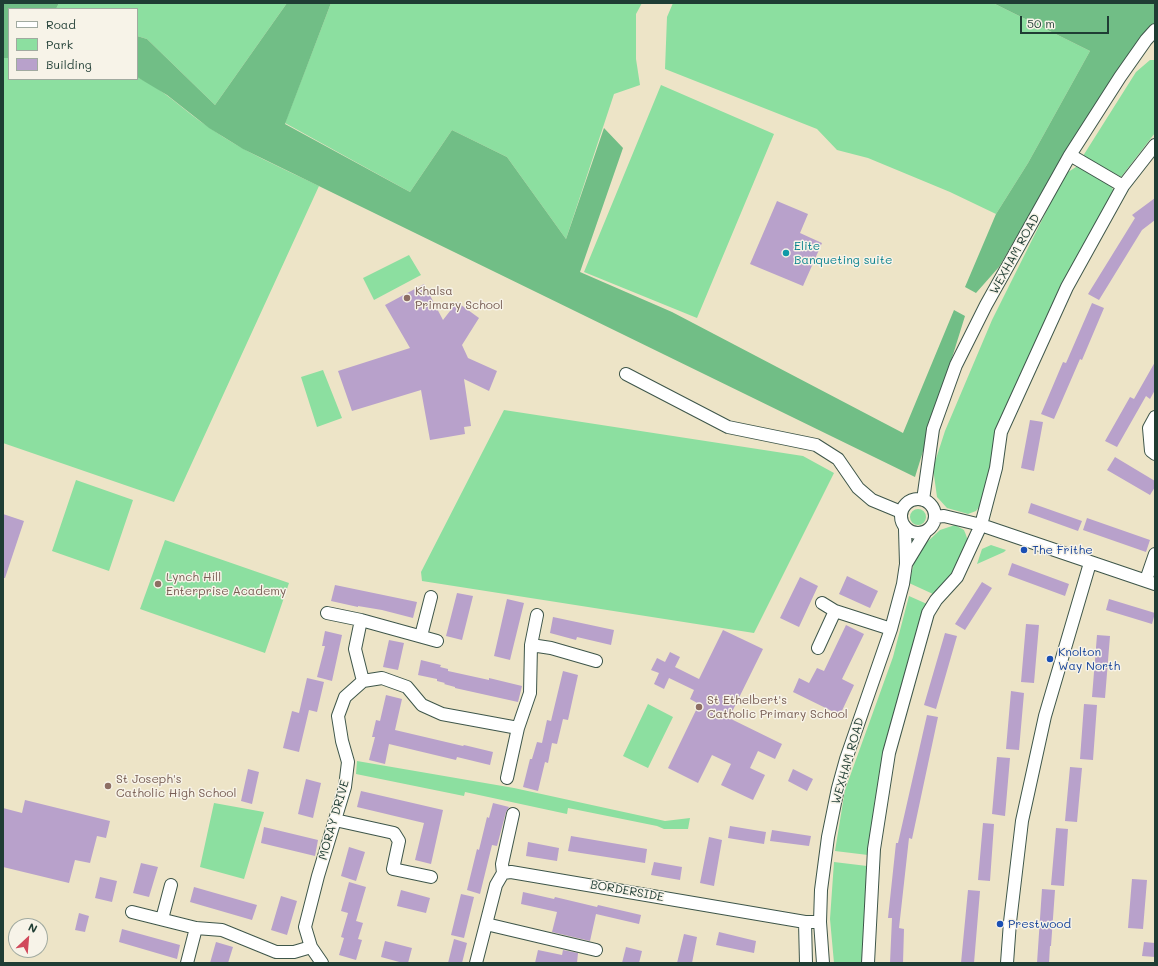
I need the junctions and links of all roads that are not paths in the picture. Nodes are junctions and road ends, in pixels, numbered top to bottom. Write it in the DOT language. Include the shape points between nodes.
graph roads {
  1 [pos="1155,30"];
  2 [pos="1151,42"];
  3 [pos="1155,145"];
  4 [pos="1070,154"];
  5 [pos="1123,186"];
  6 [pos="626,374"];
  7 [pos="1155,417"];
  8 [pos="1155,454"];
  9 [pos="923,500"];
  10 [pos="900,512"];
  11 [pos="935,517"];
  12 [pos="981,525"];
  13 [pos="905,529"];
  14 [pos="926,532"];
  15 [pos="1155,554"];
  16 [pos="1090,563"];
  17 [pos="906,564"];
  18 [pos="1151,582"];
  19 [pos="431,597"];
  20 [pos="822,603"];
  21 [pos="835,611"];
  22 [pos="327,613"];
  23 [pos="537,615"];
  24 [pos="361,620"];
  25 [pos="891,630"];
  26 [pos="421,636"];
  27 [pos="437,641"];
  28 [pos="531,645"];
  29 [pos="818,648"];
  30 [pos="596,661"];
  31 [pos="363,681"];
  32 [pos="518,728"];
  33 [pos="507,778"];
  34 [pos="513,814"];
  35 [pos="335,820"];
  36 [pos="503,873"];
  37 [pos="431,877"];
  38 [pos="171,885"];
  39 [pos="132,912"];
  40 [pos="162,919"];
  41 [pos="805,922"];
  42 [pos="820,922"];
  43 [pos="486,924"];
  44 [pos="196,928"];
  45 [pos="311,947"];
  46 [pos="596,950"];
  47 [pos="187,963"];
  48 [pos="322,963"];
  49 [pos="476,963"];
  50 [pos="806,963"];
  51 [pos="823,963"];
  52 [pos="868,963"];
  53 [pos="1007,963"];
  1 -- 2 [label="street, WEXHAM ROAD"];
  2 -- 4 [label="street, WEXHAM ROAD" via="1120,77"];
  3 -- 5 [label="street"];
  4 -- 5 [label="street"];
  4 -- 9 [label="street, WEXHAM ROAD" via="986,305 956,365 933,428"];
  5 -- 12 [label="street" via="1067,287 1001,432 996,468"];
  6 -- 10 [label="street" via="728,427 816,445 838,459 858,488 872,500"];
  7 -- 8 [label="street" via="1149,428 1151,451"];
  9 -- 10 [label="street" via="917,499 907,503"];
  9 -- 11 [label="street" via="932,507"];
  10 -- 13 [label="street"];
  11 -- 12 [label="street" via="944,516"];
  11 -- 14 [label="street" via="934,523"];
  12 -- 16 [label="street"];
  12 -- 52 [label="street" via="956,578 928,613 889,753 874,849"];
  13 -- 14 [label="street" via="915,534"];
  13 -- 17 [label="street, WEXHAM ROAD"];
  14 -- 17 [label="street, WEXHAM ROAD"];
  15 -- 18 [label="street"];
  16 -- 18 [label="street"];
  16 -- 53 [label="street" via="1044,716 1025,806"];
  17 -- 25 [label="street, WEXHAM ROAD"];
  19 -- 26 [label="street"];
  20 -- 21 [label="street"];
  21 -- 25 [label="street"];
  21 -- 29 [label="street"];
  22 -- 24 [label="street"];
  23 -- 28 [label="street"];
  24 -- 26 [label="street"];
  24 -- 31 [label="street" via="355,649"];
  25 -- 42 [label="street, WEXHAM ROAD" via="838,788 825,855"];
  26 -- 27 [label="street"];
  28 -- 30 [label="street"];
  28 -- 32 [label="street" via="530,693"];
  31 -- 32 [label="street" via="382,678 407,687 422,705 442,714"];
  31 -- 35 [label="street, MORAY DRIVE" via="345,697 338,716 348,762 345,787"];
  32 -- 33 [label="street"];
  34 -- 36 [label="street" via="502,864"];
  35 -- 37 [label="street" via="394,833 399,841 393,869"];
  35 -- 45 [label="street, MORAY DRIVE" via="305,927"];
  36 -- 41 [label="street, BORDERSIDE" via="511,872"];
  36 -- 43 [label="street" via="496,885"];
  38 -- 40 [label="street"];
  39 -- 40 [label="street"];
  40 -- 44 [label="street"];
  41 -- 42 [label="street, BORDERSIDE"];
  41 -- 50 [label="street"];
  42 -- 51 [label="street, WEXHAM ROAD"];
  43 -- 46 [label="street"];
  43 -- 49 [label="street"];
  44 -- 45 [label="street" via="222,930 276,952 294,952"];
  44 -- 47 [label="street"];
  45 -- 48 [label="street, MORAY DRIVE"];
}
